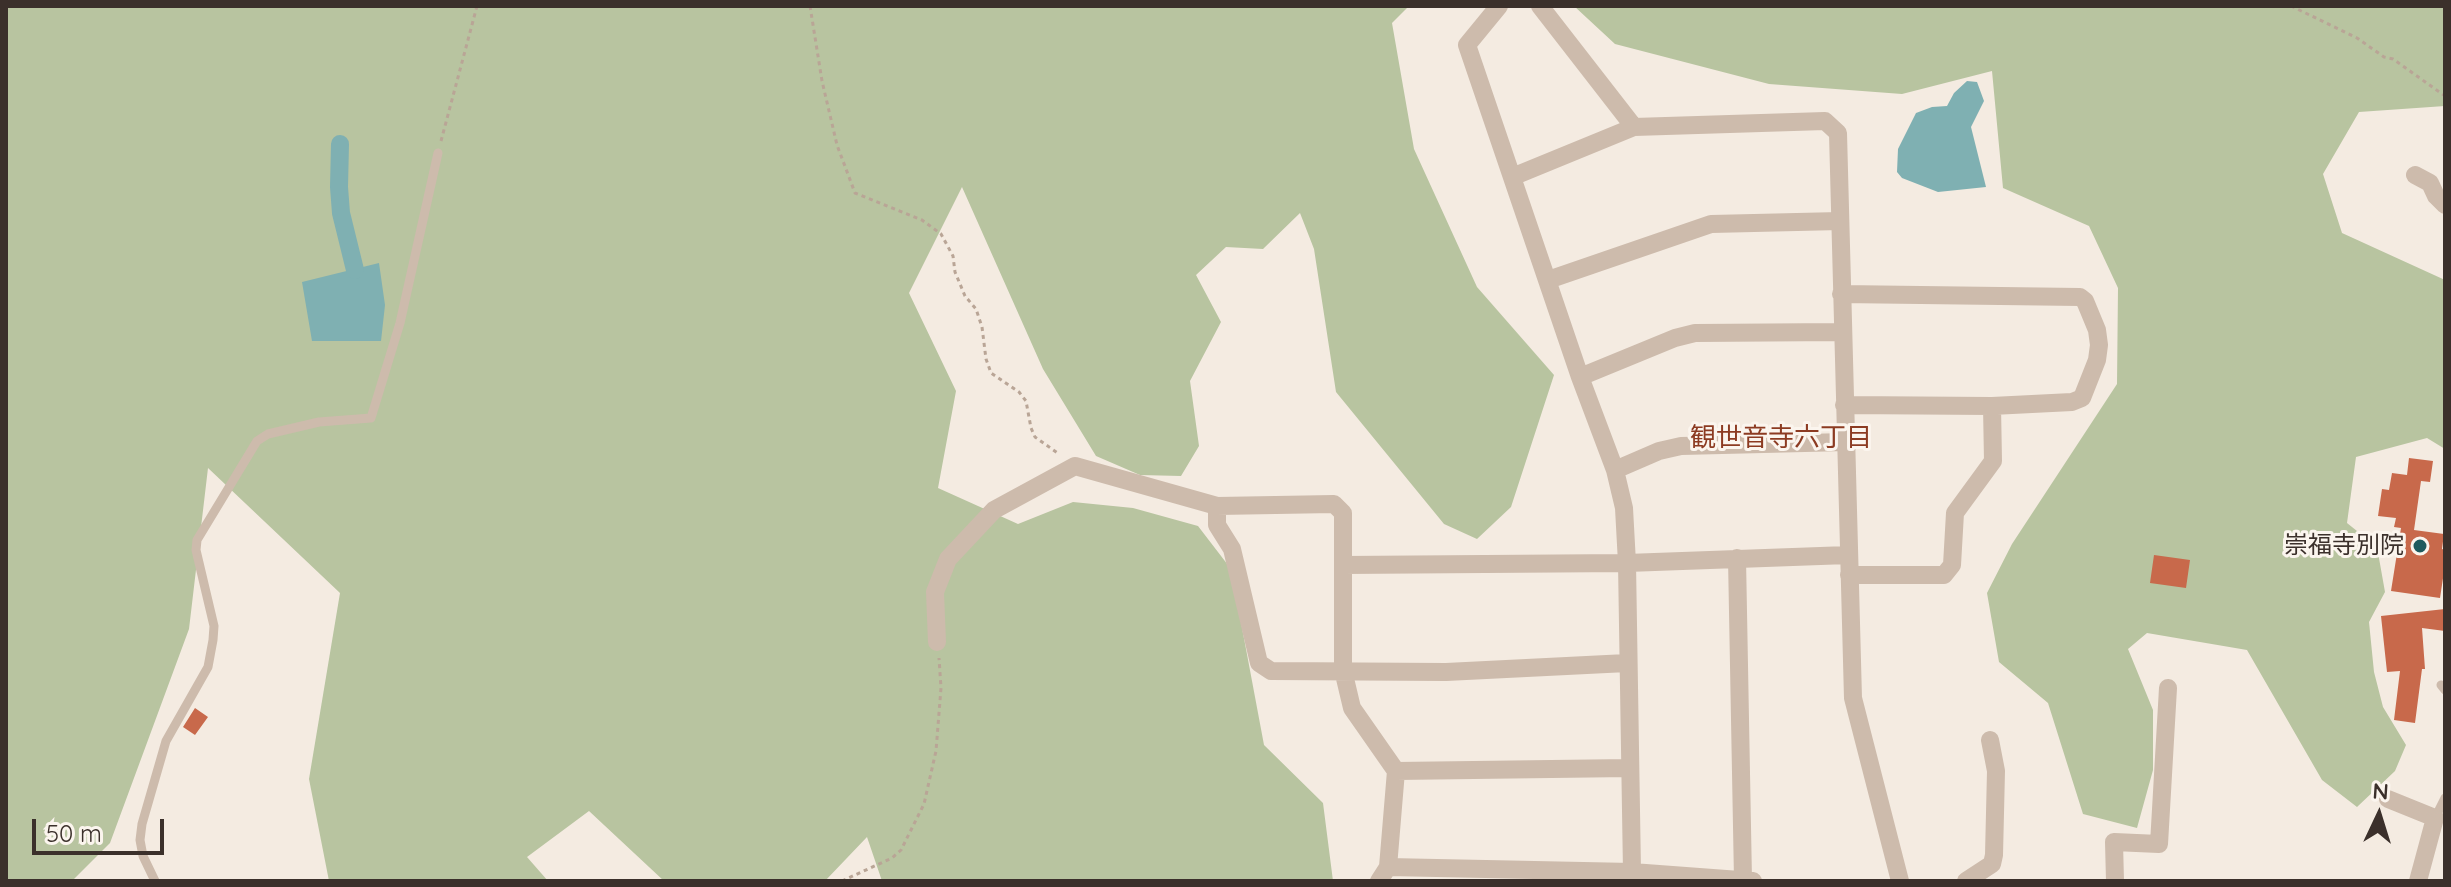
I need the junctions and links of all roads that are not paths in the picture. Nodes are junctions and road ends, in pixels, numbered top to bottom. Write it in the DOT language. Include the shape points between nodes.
graph roads {
  1 [pos="1499,6"];
  2 [pos="1540,6"];
  3 [pos="1634,127"];
  4 [pos="438,153"];
  5 [pos="2415,175"];
  6 [pos="1512,177"];
  7 [pos="2445,205"];
  8 [pos="1840,221"];
  9 [pos="1548,280"];
  10 [pos="1841,294"];
  11 [pos="1842,332"];
  12 [pos="1580,377"];
  13 [pos="1844,405"];
  14 [pos="1992,406"];
  15 [pos="1846,442"];
  16 [pos="1615,470"];
  17 [pos="1217,506"];
  18 [pos="1848,555"];
  19 [pos="1737,558"];
  20 [pos="1627,563"];
  21 [pos="1343,565"];
  22 [pos="1849,575"];
  23 [pos="937,642"];
  24 [pos="1627,663"];
  25 [pos="1343,670"];
  26 [pos="2168,688"];
  27 [pos="1990,740"];
  28 [pos="1629,768"];
  29 [pos="1396,771"];
  30 [pos="2445,798"];
  31 [pos="2388,799"];
  32 [pos="2435,818"];
  33 [pos="1632,872"];
  34 [pos="1383,874"];
  35 [pos="1748,880"];
  36 [pos="155,881"];
  37 [pos="1900,881"];
  38 [pos="1966,881"];
  39 [pos="2115,881"];
  40 [pos="2418,881"];
  1 -- 6 [label="street" via="1467,45"];
  2 -- 3 [label="street"];
  3 -- 6 [label="street"];
  3 -- 8 [label="street" via="1825,121 1838,133"];
  4 -- 36 [label="lane" via="400,323 371,418 319,422 257,441 197,540 213,640 208,667 166,741 142,824 143,856"];
  5 -- 7 [label="street" via="2430,183"];
  6 -- 9 [label="street"];
  8 -- 9 [label="street" via="1711,224"];
  8 -- 10 [label="street"];
  9 -- 12 [label="street"];
  10 -- 11 [label="street"];
  10 -- 14 [label="street" via="2085,301 2099,345 2082,398"];
  11 -- 12 [label="street" via="1695,333"];
  11 -- 13 [label="street"];
  12 -- 16 [label="street"];
  13 -- 14 [label="street"];
  13 -- 15 [label="street"];
  14 -- 22 [label="street" via="1993,461 1955,513 1952,565 1944,575"];
  15 -- 16 [label="street" via="1681,446"];
  15 -- 18 [label="street"];
  16 -- 20 [label="street" via="1624,508"];
  17 -- 21 [label="street" via="1334,504 1343,513"];
  17 -- 23 [label="street" via="1075,466 994,510 948,559 935,592"];
  17 -- 25 [label="street" via="1217,525 1232,549 1259,663 1271,671"];
  18 -- 19 [label="street"];
  18 -- 22 [label="street"];
  19 -- 20 [label="street"];
  19 -- 35 [label="street"];
  20 -- 21 [label="street"];
  20 -- 24 [label="street"];
  21 -- 25 [label="street"];
  22 -- 37 [label="street" via="1853,698"];
  24 -- 25 [label="street" via="1446,672"];
  24 -- 28 [label="street"];
  25 -- 29 [label="street" via="1352,708"];
  26 -- 39 [label="street" via="2159,844 2114,842"];
  27 -- 38 [label="street" via="1996,771 1994,855 1992,864"];
  28 -- 29 [label="street"];
  28 -- 33 [label="street"];
  29 -- 34 [label="street"];
  30 -- 32 [label="lane"];
  31 -- 32 [label="street"];
  32 -- 40 [label="street"];
  33 -- 34 [label="street"];
  33 -- 35 [label="street"];
}
